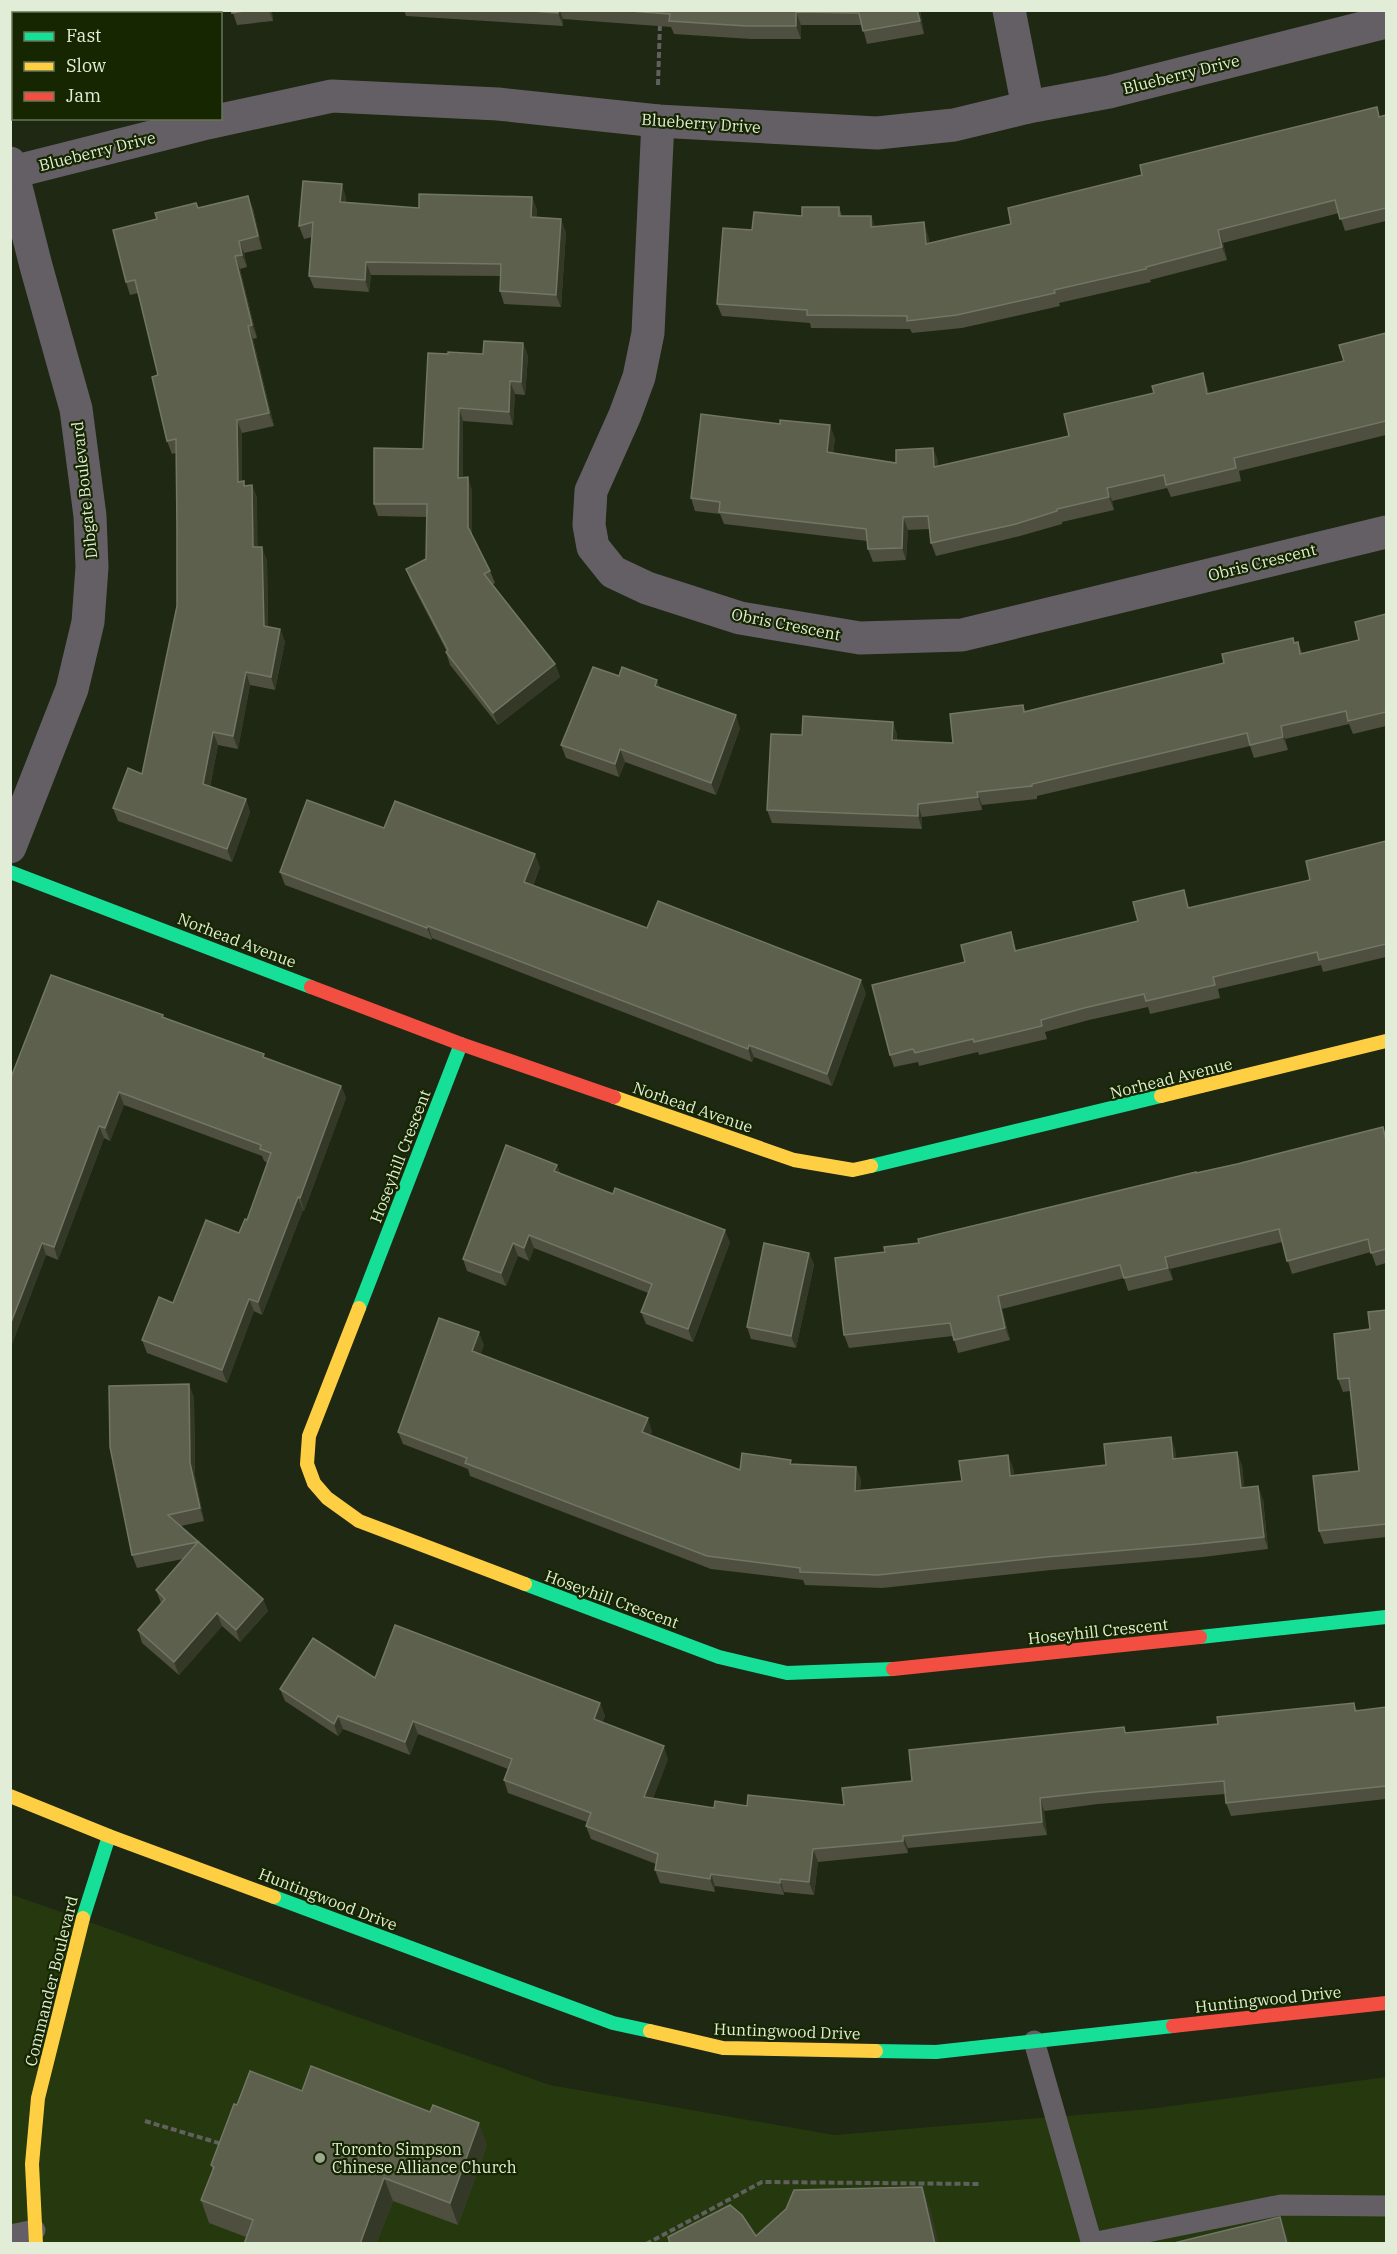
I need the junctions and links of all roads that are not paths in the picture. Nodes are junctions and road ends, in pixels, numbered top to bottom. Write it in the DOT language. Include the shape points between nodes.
graph roads {
  1 [pos="1009,10"];
  2 [pos="1386,22"];
  3 [pos="1029,107"];
  4 [pos="221,120"];
  5 [pos="222,120"];
  6 [pos="658,121"];
  7 [pos="12,168"];
  8 [pos="1386,532"];
  9 [pos="10,847"];
  10 [pos="10,872"];
  11 [pos="1386,1041"];
  12 [pos="461,1044"];
  13 [pos="1386,1617"];
  14 [pos="10,1796"];
  15 [pos="109,1836"];
  16 [pos="1386,2003"];
  17 [pos="1034,2041"];
  18 [pos="1386,2206"];
  19 [pos="10,2235"];
  20 [pos="36,2237"];
  21 [pos="1092,2243"];
  1 -- 3 [label="street"];
  2 -- 3 [label="street, Blueberry Drive" via="1109,92"];
  3 -- 6 [label="street, Blueberry Drive" via="954,124 878,133"];
  4 -- 7 [label="street, Blueberry Drive"];
  5 -- 6 [label="street, Blueberry Drive" via="332,96 498,104"];
  6 -- 8 [label="street, Obris Crescent" via="648,333 639,377 591,491 589,525 593,548 613,572 647,588 740,618 860,638 962,635"];
  7 -- 9 [label="street, Dibgate Boulevard" via="76,409 90,516 92,567 88,622 72,689"];
  10 -- 12 [label="street, Norhead Avenue"];
  11 -- 12 [label="street, Norhead Avenue" via="853,1170 794,1160"];
  12 -- 13 [label="street, Hoseyhill Crescent" via="309,1436 307,1463 313,1479 326,1499 359,1521 719,1657 787,1673 879,1671"];
  14 -- 15 [label="street, Huntingwood Drive"];
  15 -- 17 [label="street, Huntingwood Drive" via="613,2024 723,2049 936,2052"];
  15 -- 20 [label="street, Commander Boulevard" via="86,1905 38,2098 32,2164"];
  16 -- 17 [label="street, Huntingwood Drive"];
  17 -- 21 [label="lane"];
  18 -- 21 [label="lane" via="1281,2205"];
  19 -- 20 [label="lane"];
}
